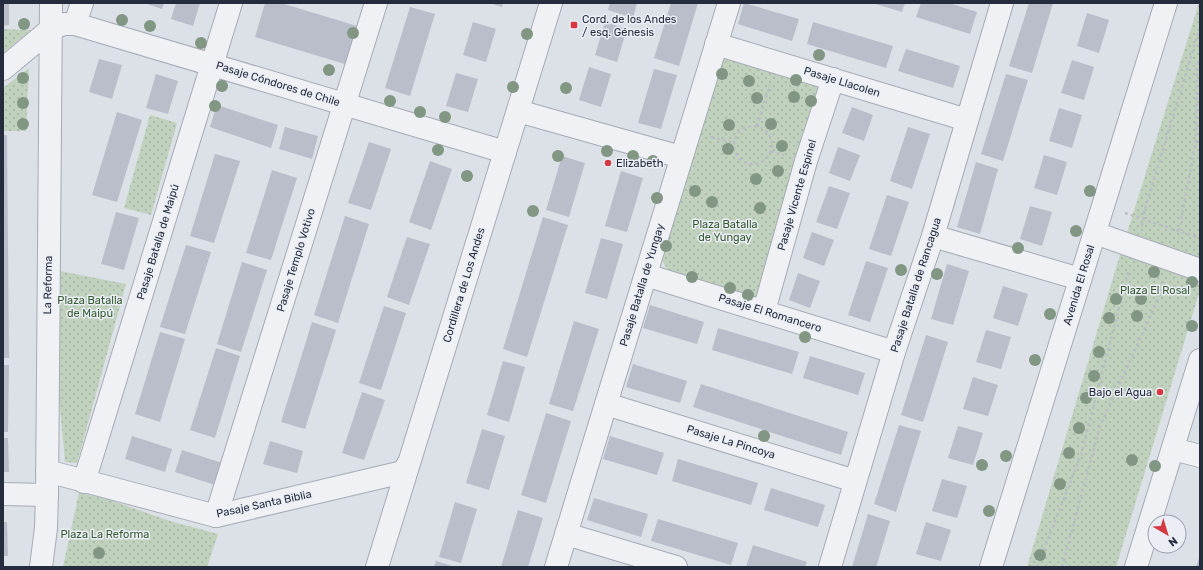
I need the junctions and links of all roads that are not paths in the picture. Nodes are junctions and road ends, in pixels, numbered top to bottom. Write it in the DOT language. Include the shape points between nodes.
graph roads {
  1 [pos="51,3"];
  2 [pos="82,3"];
  3 [pos="231,3"];
  4 [pos="376,3"];
  5 [pos="551,3"];
  6 [pos="729,3"];
  7 [pos="1002,3"];
  8 [pos="1166,3"];
  9 [pos="75,24"];
  10 [pos="51,29"];
  11 [pos="716,44"];
  12 [pos="212,65"];
  13 [pos="3,69"];
  14 [pos="832,79"];
  15 [pos="345,104"];
  16 [pos="518,111"];
  17 [pos="967,120"];
  18 [pos="505,152"];
  19 [pos="681,157"];
  20 [pos="1095,233"];
  21 [pos="933,236"];
  22 [pos="1200,270"];
  23 [pos="646,275"];
  24 [pos="1080,280"];
  25 [pos="764,311"];
  26 [pos="894,352"];
  27 [pos="1200,360"];
  28 [pos="606,404"];
  29 [pos="1173,449"];
  30 [pos="1200,456"];
  31 [pos="408,464"];
  32 [pos="47,471"];
  33 [pos="855,480"];
  34 [pos="84,482"];
  35 [pos="3,494"];
  36 [pos="47,495"];
  37 [pos="216,516"];
  38 [pos="566,534"];
  39 [pos="41,567"];
  40 [pos="377,567"];
  41 [pos="556,567"];
  42 [pos="676,567"];
  43 [pos="830,567"];
  44 [pos="991,567"];
  45 [pos="1136,567"];
  1 -- 10 [label="street, La Reforma"];
  2 -- 9 [label="street"];
  3 -- 12 [label="street, Pasaje Batalla de Maipú"];
  4 -- 15 [label="street, Pasaje Templo Votivo"];
  5 -- 16 [label="street, Cordillera de Los Andes"];
  6 -- 11 [label="street, Pasaje Batalla de Yungay"];
  7 -- 17 [label="street, Pasaje Batalla de Rancagua"];
  8 -- 20 [label="street, Avenida El Rosal"];
  9 -- 10 [label="street, Pasaje Cóndores de Chile" via="64,24"];
  9 -- 12 [label="street, Pasaje Cóndores de Chile"];
  10 -- 13 [label="street"];
  10 -- 32 [label="street, La Reforma"];
  11 -- 14 [label="street, Pasaje Llacolen"];
  11 -- 19 [label="street, Pasaje Batalla de Yungay"];
  12 -- 15 [label="street, Pasaje Cóndores de Chile"];
  12 -- 34 [label="street, Pasaje Batalla de Maipú"];
  14 -- 17 [label="street, Pasaje Llacolen"];
  14 -- 25 [label="street, Pasaje Vicente Espinel"];
  15 -- 18 [label="street, Pasaje Cóndores de Chile"];
  15 -- 37 [label="street, Pasaje Templo Votivo"];
  16 -- 18 [label="street, Cordillera de Los Andes"];
  16 -- 19 [label="street"];
  17 -- 21 [label="street, Pasaje Batalla de Rancagua"];
  18 -- 31 [label="street, Cordillera de Los Andes"];
  19 -- 23 [label="street, Pasaje Batalla de Yungay"];
  20 -- 22 [label="street"];
  20 -- 24 [label="street, Avenida El Rosal"];
  21 -- 24 [label="street"];
  21 -- 26 [label="street, Pasaje Batalla de Rancagua"];
  23 -- 25 [label="street, Pasaje El Romancero"];
  23 -- 28 [label="street, Pasaje Batalla de Yungay"];
  24 -- 44 [label="street, Avenida El Rosal"];
  25 -- 26 [label="street, Pasaje El Romancero"];
  26 -- 33 [label="street, Pasaje Batalla de Rancagua"];
  27 -- 29 [label="street"];
  28 -- 33 [label="street, Pasaje La Pincoya"];
  28 -- 38 [label="street, Pasaje Batalla de Yungay"];
  29 -- 30 [label="street"];
  29 -- 45 [label="street"];
  31 -- 37 [label="street, Pasaje Santa Biblia" via="403,472"];
  31 -- 40 [label="street, Cordillera de Los Andes"];
  32 -- 34 [label="street, Pasaje Santa Biblia"];
  32 -- 36 [label="street, La Reforma"];
  33 -- 43 [label="street, Pasaje Batalla de Rancagua"];
  34 -- 37 [label="street, Pasaje Santa Biblia"];
  35 -- 36 [label="street"];
  36 -- 39 [label="street, La Reforma"];
  38 -- 41 [label="street, Pasaje Batalla de Yungay"];
  38 -- 42 [label="street"];
}
